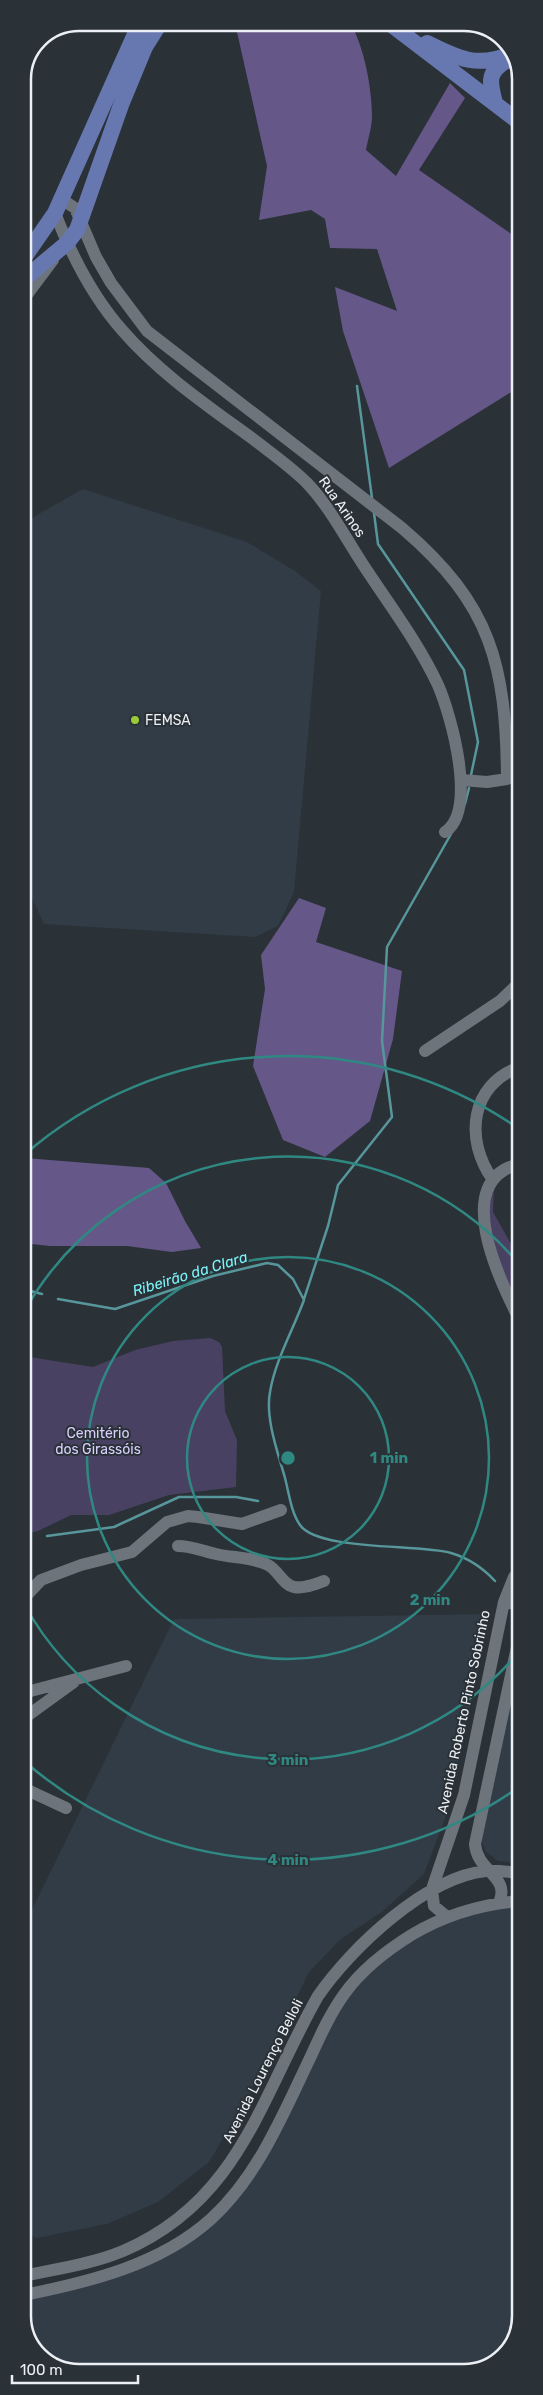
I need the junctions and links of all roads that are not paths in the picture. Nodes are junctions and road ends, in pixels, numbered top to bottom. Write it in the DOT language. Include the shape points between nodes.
graph roads {
  1 [pos="136,31"];
  2 [pos="155,31"];
  3 [pos="400,31"];
  4 [pos="404,31"];
  5 [pos="506,57"];
  6 [pos="507,59"];
  7 [pos="495,103"];
  8 [pos="512,116"];
  9 [pos="58,206"];
  10 [pos="82,220"];
  11 [pos="67,243"];
  12 [pos="31,247"];
  13 [pos="31,273"];
  14 [pos="31,290"];
  15 [pos="462,780"];
  16 [pos="445,832"];
  17 [pos="512,990"];
  18 [pos="425,1051"];
  19 [pos="512,1070"];
  20 [pos="512,1167"];
  21 [pos="493,1180"];
  22 [pos="512,1303"];
  23 [pos="281,1510"];
  24 [pos="178,1546"];
  25 [pos="324,1581"];
  26 [pos="512,1582"];
  27 [pos="31,1591"];
  28 [pos="504,1602"];
  29 [pos="512,1604"];
  30 [pos="126,1666"];
  31 [pos="512,1670"];
  32 [pos="80,1678"];
  33 [pos="31,1691"];
  34 [pos="31,1713"];
  35 [pos="31,1792"];
  36 [pos="66,1808"];
  37 [pos="487,1870"];
  38 [pos="512,1872"];
  39 [pos="432,1889"];
  40 [pos="512,1902"];
  41 [pos="499,1903"];
  42 [pos="446,1916"];
  43 [pos="31,2274"];
  44 [pos="31,2294"];
  1 -- 9 [label="main road"];
  2 -- 10 [label="main road" via="121,105"];
  3 -- 7 [label="main road"];
  4 -- 5 [label="main road" via="469,61 486,62"];
  6 -- 7 [label="main road" via="491,76"];
  7 -- 8 [label="main road"];
  9 -- 10 [label="street, Rua Arinos" via="75,208"];
  9 -- 11 [label="street, Rua Arinos"];
  9 -- 12 [label="main road"];
  10 -- 11 [label="main road"];
  10 -- 15 [label="street, Rua Arinos" via="96,257 111,283 147,331 402,528 453,578 476,613 488,639 498,669 506,735 507,779 487,782"];
  11 -- 13 [label="main road"];
  11 -- 14 [label="street"];
  11 -- 15 [label="street, Rua Arinos" via="103,305 142,352 283,462 307,483 321,502 401,622 437,684 449,716"];
  15 -- 16 [label="street, Rua Arinos" via="456,816 451,828"];
  17 -- 18 [label="street"];
  19 -- 21 [label="street" via="494,1081 478,1105 476,1120 480,1154 484,1168"];
  20 -- 21 [label="street"];
  21 -- 22 [label="street" via="486,1201 484,1230 495,1266"];
  23 -- 27 [label="street" via="242,1524 188,1516 167,1522 132,1552 41,1580"];
  24 -- 25 [label="street" via="191,1546 214,1554 264,1563 295,1587"];
  26 -- 28 [label="street, Avenida Roberto Pinto Sobrinho"];
  28 -- 29 [label="street"];
  28 -- 39 [label="street, Avenida Roberto Pinto Sobrinho" via="464,1795"];
  30 -- 32 [label="street"];
  31 -- 37 [label="street" via="476,1835 476,1852"];
  32 -- 33 [label="street"];
  32 -- 34 [label="street"];
  35 -- 36 [label="street"];
  37 -- 38 [label="street, Avenida Lourenço Belloli"];
  37 -- 39 [label="street, Avenida Lourenço Belloli" via="456,1878"];
  37 -- 41 [label="street" via="500,1881"];
  39 -- 42 [label="street" via="434,1906"];
  39 -- 43 [label="street, Avenida Lourenço Belloli" via="362,1946 329,1980 305,2019 254,2126 210,2190 172,2223 147,2239 97,2259"];
  40 -- 41 [label="street"];
  41 -- 42 [label="street"];
  42 -- 44 [label="street" via="383,1954 344,1994 263,2153 240,2188 209,2220 168,2248 124,2270"];
}
